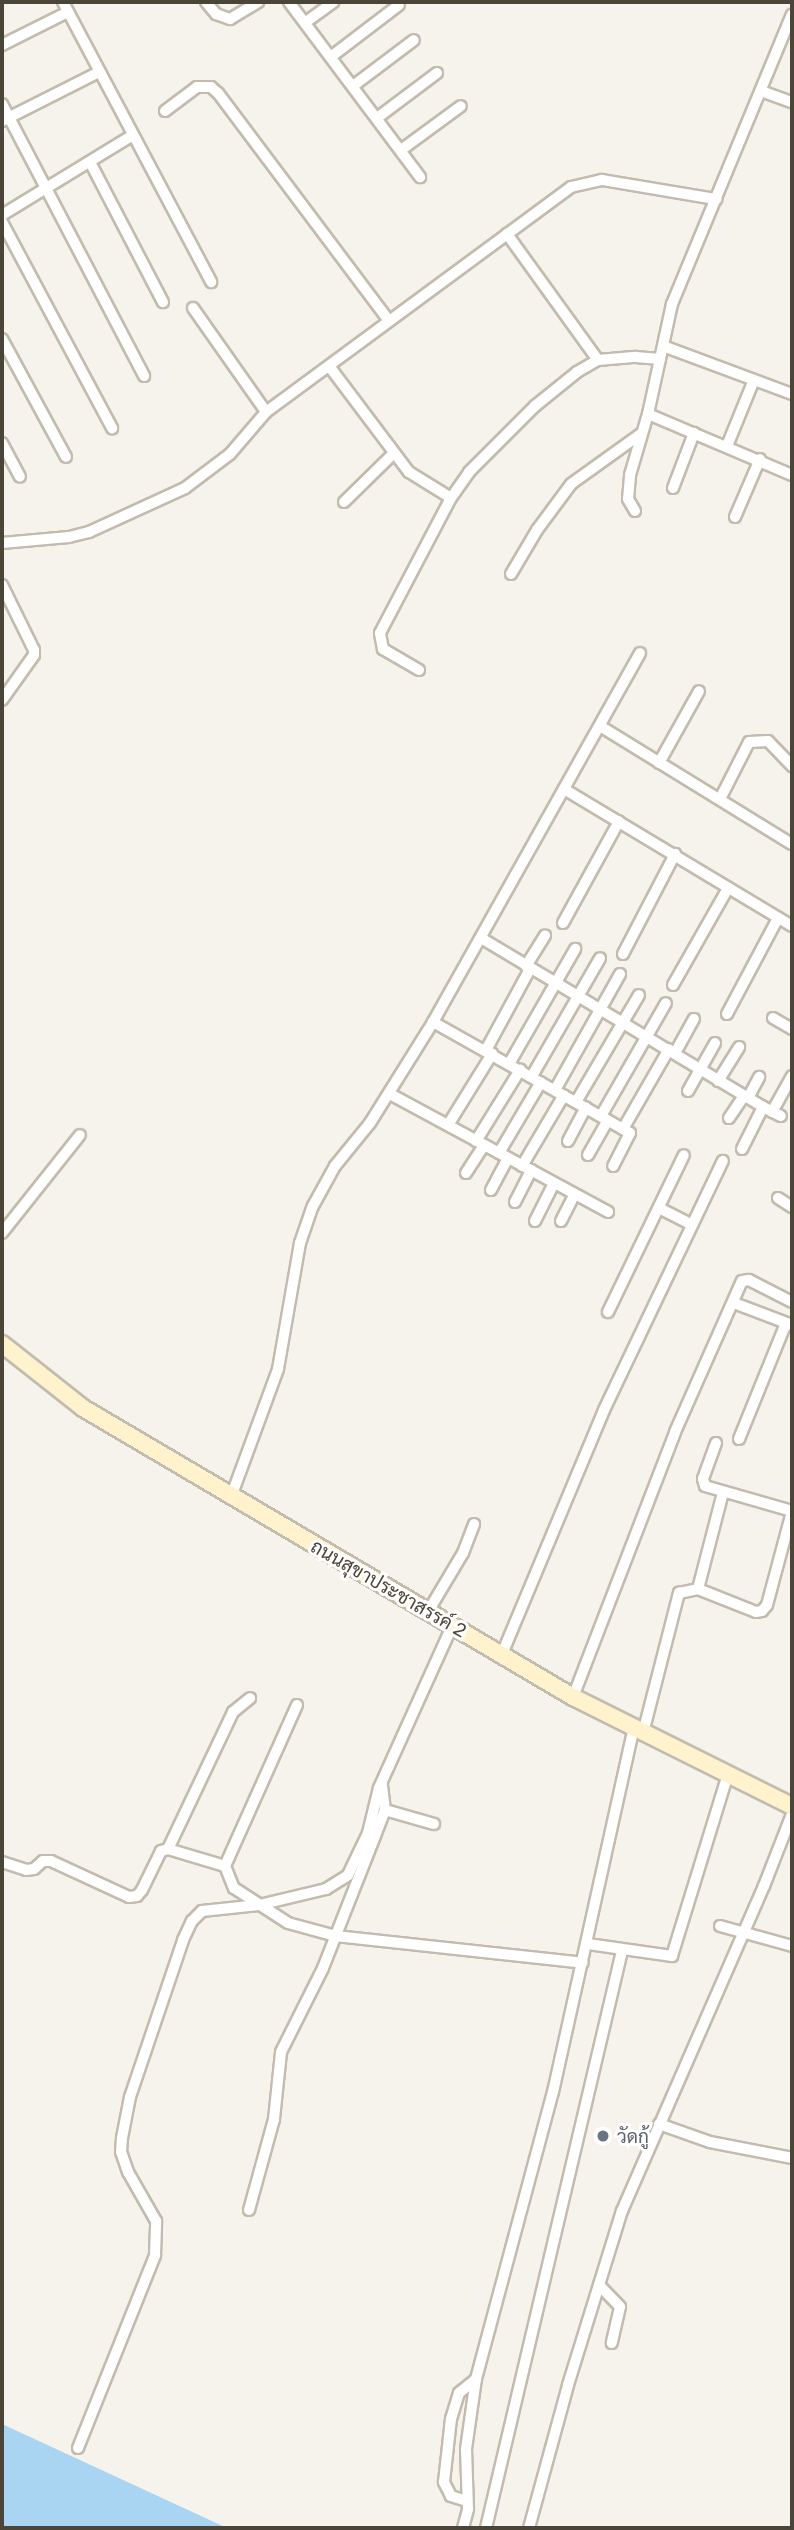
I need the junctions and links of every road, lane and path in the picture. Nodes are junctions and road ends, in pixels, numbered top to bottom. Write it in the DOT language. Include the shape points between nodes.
graph roads {
  1 [pos="206,2"];
  2 [pos="258,2"];
  3 [pos="289,2"];
  4 [pos="334,2"];
  5 [pos="399,5"];
  6 [pos="65,7"];
  7 [pos="792,15"];
  8 [pos="306,22"];
  9 [pos="414,40"];
  10 [pos="2,45"];
  11 [pos="332,57"];
  12 [pos="99,72"];
  13 [pos="437,73"];
  14 [pos="354,86"];
  15 [pos="761,91"];
  16 [pos="792,103"];
  17 [pos="2,104"];
  18 [pos="461,106"];
  19 [pos="164,111"];
  20 [pos="377,118"];
  21 [pos="6,120"];
  22 [pos="133,135"];
  23 [pos="401,150"];
  24 [pos="90,162"];
  25 [pos="420,177"];
  26 [pos="44,190"];
  27 [pos="716,199"];
  28 [pos="2,215"];
  29 [pos="2,222"];
  30 [pos="507,234"];
  31 [pos="211,282"];
  32 [pos="163,302"];
  33 [pos="193,308"];
  34 [pos="389,321"];
  35 [pos="2,339"];
  36 [pos="663,346"];
  37 [pos="660,359"];
  38 [pos="598,360"];
  39 [pos="329,366"];
  40 [pos="144,376"];
  41 [pos="754,380"];
  42 [pos="792,394"];
  43 [pos="266,412"];
  44 [pos="648,414"];
  45 [pos="112,428"];
  46 [pos="642,433"];
  47 [pos="695,433"];
  48 [pos="2,443"];
  49 [pos="727,446"];
  50 [pos="394,453"];
  51 [pos="66,457"];
  52 [pos="760,459"];
  53 [pos="792,475"];
  54 [pos="20,477"];
  55 [pos="673,488"];
  56 [pos="450,498"];
  57 [pos="344,502"];
  58 [pos="635,511"];
  59 [pos="735,517"];
  60 [pos="2,543"];
  61 [pos="511,574"];
  62 [pos="2,585"];
  63 [pos="640,653"];
  64 [pos="419,670"];
  65 [pos="699,691"];
  66 [pos="2,700"];
  67 [pos="600,726"];
  68 [pos="659,762"];
  69 [pos="792,766"];
  70 [pos="564,789"];
  71 [pos="720,799"];
  72 [pos="620,821"];
  73 [pos="792,844"];
  74 [pos="676,854"];
  75 [pos="728,888"];
  76 [pos="778,918"];
  77 [pos="563,923"];
  78 [pos="792,926"];
  79 [pos="545,935"];
  80 [pos="481,938"];
  81 [pos="575,949"];
  82 [pos="623,954"];
  83 [pos="600,958"];
  84 [pos="528,967"];
  85 [pos="620,974"];
  86 [pos="556,983"];
  87 [pos="673,985"];
  88 [pos="639,995"];
  89 [pos="578,996"];
  90 [pos="666,1003"];
  91 [pos="601,1009"];
  92 [pos="727,1014"];
  93 [pos="773,1018"];
  94 [pos="695,1019"];
  95 [pos="433,1022"];
  96 [pos="624,1023"];
  97 [pos="792,1029"];
  98 [pos="647,1036"];
  99 [pos="715,1043"];
  100 [pos="739,1046"];
  101 [pos="672,1051"];
  102 [pos="489,1052"];
  103 [pos="515,1067"];
  104 [pos="701,1070"];
  105 [pos="792,1076"];
  106 [pos="759,1077"];
  107 [pos="536,1079"];
  108 [pos="718,1081"];
  109 [pos="688,1091"];
  110 [pos="559,1092"];
  111 [pos="390,1094"];
  112 [pos="746,1097"];
  113 [pos="581,1105"];
  114 [pos="772,1112"];
  115 [pos="604,1118"];
  116 [pos="729,1118"];
  117 [pos="448,1125"];
  118 [pos="623,1129"];
  119 [pos="80,1135"];
  120 [pos="568,1140"];
  121 [pos="480,1143"];
  122 [pos="742,1149"];
  123 [pos="503,1155"];
  124 [pos="588,1155"];
  125 [pos="684,1155"];
  126 [pos="723,1161"];
  127 [pos="612,1166"];
  128 [pos="527,1168"];
  129 [pos="466,1173"];
  130 [pos="554,1183"];
  131 [pos="491,1190"];
  132 [pos="575,1194"];
  133 [pos="778,1198"];
  134 [pos="515,1202"];
  135 [pos="792,1207"];
  136 [pos="659,1208"];
  137 [pos="608,1212"];
  138 [pos="535,1221"];
  139 [pos="561,1221"];
  140 [pos="692,1225"];
  141 [pos="2,1233"];
  142 [pos="792,1302"];
  143 [pos="734,1303"];
  144 [pos="608,1312"];
  145 [pos="789,1324"];
  146 [pos="2,1344"];
  147 [pos="739,1439"];
  148 [pos="716,1443"];
  149 [pos="723,1492"];
  150 [pos="231,1497"];
  151 [pos="792,1512"];
  152 [pos="474,1524"];
  153 [pos="698,1589"];
  154 [pos="429,1610"];
  155 [pos="453,1624"];
  156 [pos="502,1654"];
  157 [pos="573,1697"];
  158 [pos="250,1698"];
  159 [pos="297,1705"];
  160 [pos="639,1731"];
  161 [pos="728,1774"];
  162 [pos="382,1781"];
  163 [pos="792,1806"];
  164 [pos="385,1810"];
  165 [pos="792,1814"];
  166 [pos="434,1824"];
  167 [pos="167,1849"];
  168 [pos="2,1862"];
  169 [pos="225,1866"];
  170 [pos="260,1905"];
  171 [pos="720,1926"];
  172 [pos="743,1933"];
  173 [pos="336,1936"];
  174 [pos="587,1944"];
  175 [pos="792,1945"];
  176 [pos="622,1951"];
  177 [pos="583,1963"];
  178 [pos="659,2124"];
  179 [pos="792,2158"];
  180 [pos="249,2210"];
  181 [pos="599,2285"];
  182 [pos="612,2343"];
  183 [pos="476,2379"];
  184 [pos="78,2448"];
  185 [pos="467,2501"];
  186 [pos="463,2528"];
  187 [pos="486,2528"];
  188 [pos="529,2528"];
  1 -- 2 [label="street" via="216,15 230,19"];
  3 -- 8 [label="street"];
  4 -- 8 [label="street"];
  5 -- 11 [label="street"];
  6 -- 10 [label="street"];
  6 -- 12 [label="street"];
  7 -- 15 [label="street"];
  8 -- 11 [label="street"];
  9 -- 14 [label="street"];
  11 -- 14 [label="street"];
  12 -- 21 [label="street"];
  12 -- 22 [label="street"];
  13 -- 20 [label="street"];
  14 -- 20 [label="street"];
  15 -- 16 [label="street"];
  15 -- 27 [label="street"];
  17 -- 21 [label="street"];
  18 -- 23 [label="street"];
  19 -- 34 [label="street" via="197,87 211,87"];
  20 -- 23 [label="street"];
  21 -- 26 [label="street"];
  22 -- 24 [label="street"];
  22 -- 31 [label="street"];
  23 -- 25 [label="street"];
  24 -- 26 [label="street"];
  24 -- 32 [label="street"];
  26 -- 28 [label="street"];
  26 -- 40 [label="street"];
  27 -- 30 [label="street" via="602,180 585,182 571,187"];
  27 -- 36 [label="street" via="672,304"];
  29 -- 45 [label="street"];
  30 -- 34 [label="street"];
  30 -- 38 [label="street"];
  33 -- 43 [label="street"];
  34 -- 39 [label="street"];
  35 -- 51 [label="street"];
  36 -- 37 [label="street"];
  36 -- 41 [label="street"];
  37 -- 38 [label="street"];
  37 -- 44 [label="street"];
  38 -- 56 [label="street" via="535,406 469,472"];
  39 -- 43 [label="street"];
  39 -- 50 [label="street"];
  41 -- 42 [label="street"];
  41 -- 49 [label="street"];
  43 -- 60 [label="street" via="230,454 185,488 89,532"];
  44 -- 46 [label="street"];
  44 -- 47 [label="street"];
  46 -- 58 [label="street" via="627,491"];
  46 -- 61 [label="street" via="571,484"];
  47 -- 49 [label="street"];
  47 -- 55 [label="street"];
  48 -- 54 [label="street"];
  49 -- 52 [label="street"];
  50 -- 56 [label="street" via="409,471"];
  50 -- 57 [label="street"];
  52 -- 53 [label="street"];
  52 -- 59 [label="street"];
  56 -- 64 [label="street" via="380,633 383,649"];
  62 -- 66 [label="street" via="32,642 34,655"];
  63 -- 67 [label="street"];
  65 -- 68 [label="street"];
  67 -- 68 [label="street"];
  67 -- 70 [label="street"];
  68 -- 71 [label="street"];
  69 -- 71 [label="street" via="768,741 749,742"];
  70 -- 72 [label="street"];
  70 -- 80 [label="street"];
  71 -- 73 [label="street"];
  72 -- 74 [label="street"];
  72 -- 77 [label="street"];
  74 -- 75 [label="street"];
  74 -- 82 [label="street"];
  75 -- 76 [label="street"];
  75 -- 87 [label="street"];
  76 -- 78 [label="street"];
  76 -- 92 [label="street"];
  79 -- 84 [label="street"];
  80 -- 84 [label="street"];
  80 -- 95 [label="street"];
  81 -- 86 [label="street"];
  83 -- 89 [label="street"];
  84 -- 86 [label="street"];
  84 -- 102 [label="street"];
  85 -- 91 [label="street"];
  86 -- 89 [label="street"];
  86 -- 103 [label="street"];
  88 -- 96 [label="street"];
  89 -- 91 [label="street"];
  89 -- 107 [label="street"];
  90 -- 98 [label="street"];
  91 -- 96 [label="street"];
  91 -- 110 [label="street"];
  93 -- 97 [label="street"];
  94 -- 101 [label="street"];
  95 -- 102 [label="street"];
  95 -- 111 [label="street"];
  96 -- 98 [label="street"];
  96 -- 113 [label="street"];
  98 -- 101 [label="street"];
  98 -- 115 [label="street"];
  99 -- 104 [label="street"];
  100 -- 108 [label="street"];
  101 -- 104 [label="street"];
  101 -- 118 [label="street"];
  102 -- 103 [label="street"];
  102 -- 117 [label="street"];
  103 -- 107 [label="street"];
  103 -- 121 [label="street"];
  104 -- 108 [label="street"];
  104 -- 109 [label="street"];
  105 -- 114 [label="street"];
  106 -- 112 [label="street"];
  107 -- 110 [label="street"];
  107 -- 123 [label="street"];
  108 -- 112 [label="street"];
  110 -- 113 [label="street"];
  110 -- 128 [label="street"];
  111 -- 117 [label="street"];
  111 -- 150 [label="street" via="335,1166 313,1206 300,1243 278,1369"];
  112 -- 114 [label="street"];
  112 -- 116 [label="street"];
  113 -- 115 [label="street"];
  113 -- 120 [label="street"];
  114 -- 122 [label="street"];
  115 -- 118 [label="street"];
  115 -- 124 [label="street"];
  117 -- 121 [label="street"];
  118 -- 127 [label="street" via="630,1133"];
  119 -- 141 [label="street"];
  121 -- 123 [label="street"];
  121 -- 129 [label="street"];
  123 -- 128 [label="street"];
  123 -- 131 [label="street"];
  125 -- 136 [label="street"];
  126 -- 140 [label="street"];
  128 -- 130 [label="street"];
  128 -- 134 [label="street"];
  130 -- 132 [label="street"];
  130 -- 138 [label="street"];
  132 -- 137 [label="street"];
  132 -- 139 [label="street"];
  133 -- 135 [label="street"];
  136 -- 140 [label="street"];
  136 -- 144 [label="street"];
  140 -- 156 [label="street" via="604,1410"];
  142 -- 143 [label="street" via="749,1280 742,1281"];
  143 -- 145 [label="street"];
  143 -- 157 [label="street" via="676,1432"];
  145 -- 147 [label="street"];
  146 -- 150 [label="street, ถนนสุขาประชาสรรค์ 2" via="83,1408"];
  148 -- 149 [label="street" via="703,1479 705,1486"];
  149 -- 151 [label="street"];
  149 -- 153 [label="street"];
  150 -- 154 [label="street, ถนนสุขาประชาสรรค์ 2"];
  151 -- 153 [label="street" via="762,1611"];
  152 -- 154 [label="street" via="463,1553"];
  153 -- 160 [label="street" via="679,1593"];
  154 -- 155 [label="street, ถนนสุขาประชาสรรค์ 2"];
  155 -- 156 [label="street, ถนนสุขาประชาสรรค์ 2"];
  155 -- 162 [label="street"];
  156 -- 157 [label="street, ถนนสุขาประชาสรรค์ 2"];
  157 -- 160 [label="street, ถนนสุขาประชาสรรค์ 2"];
  158 -- 167 [label="street" via="233,1712"];
  159 -- 169 [label="street"];
  160 -- 161 [label="street, ถนนสุขาประชาสรรค์ 2"];
  160 -- 174 [label="street"];
  161 -- 163 [label="street, ถนนสุขาประชาสรรค์ 2"];
  161 -- 176 [label="street" via="672,1956"];
  162 -- 164 [label="street"];
  162 -- 170 [label="street" via="368,1833 348,1875 326,1889"];
  164 -- 166 [label="street"];
  164 -- 173 [label="street"];
  165 -- 172 [label="street"];
  167 -- 168 [label="street" via="161,1851 142,1890 129,1897 51,1861 26,1870"];
  167 -- 169 [label="street"];
  169 -- 170 [label="street" via="234,1888"];
  170 -- 173 [label="street" via="288,1923"];
  170 -- 184 [label="street" via="202,1911 192,1921 130,2097 121,2152 156,2221 155,2255"];
  171 -- 172 [label="street"];
  172 -- 175 [label="street"];
  172 -- 178 [label="street"];
  173 -- 177 [label="street"];
  173 -- 180 [label="street" via="281,2052 274,2119"];
  174 -- 176 [label="street"];
  174 -- 177 [label="street"];
  176 -- 187 [label="street"];
  177 -- 183 [label="street"];
  178 -- 179 [label="street" via="710,2142"];
  178 -- 181 [label="street" via="622,2211"];
  181 -- 182 [label="street" via="620,2307"];
  181 -- 188 [label="street"];
  183 -- 185 [label="street" via="466,2449"];
  183 -- 185 [label="street" via="459,2393 451,2419 444,2482 452,2496"];
  185 -- 186 [label="street"];
}
